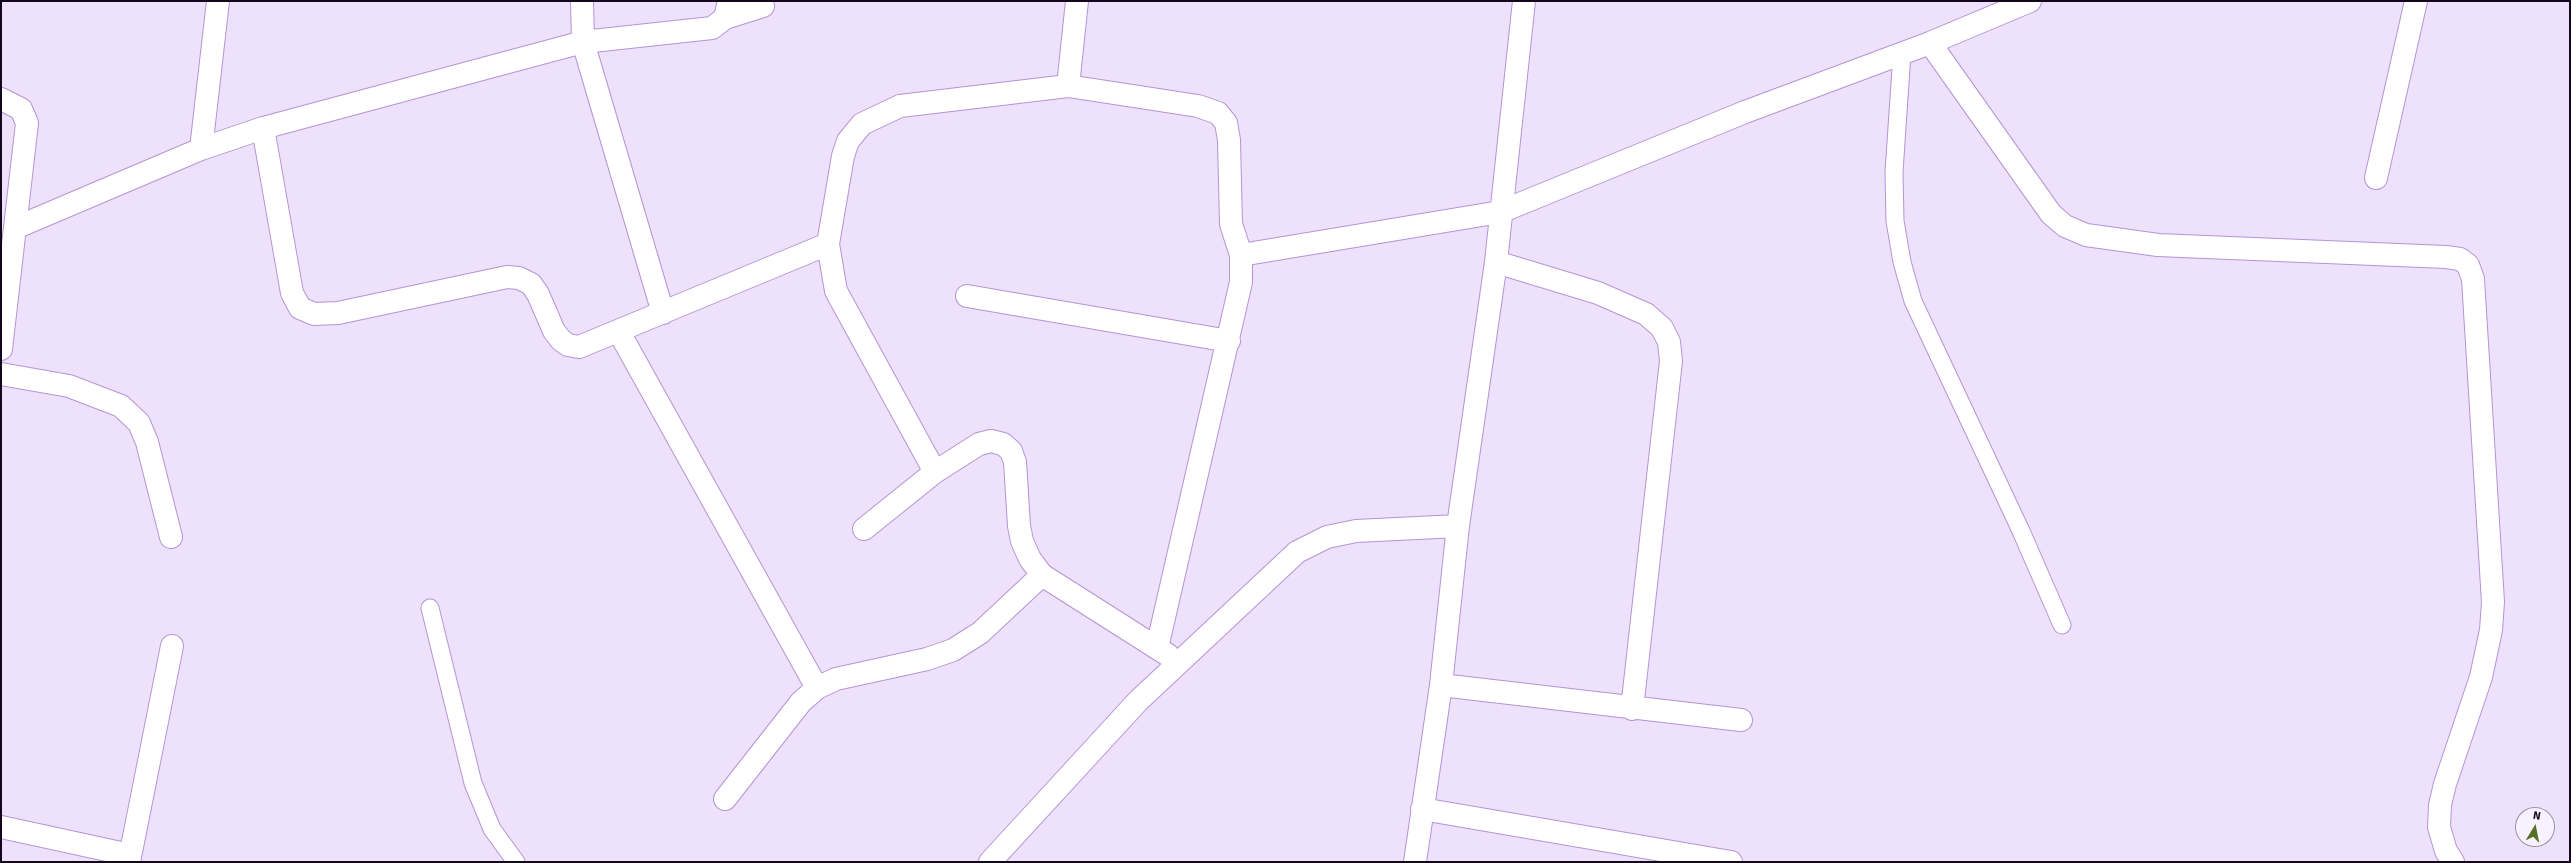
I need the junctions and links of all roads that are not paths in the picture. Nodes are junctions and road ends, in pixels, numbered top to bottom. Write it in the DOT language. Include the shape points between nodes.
graph roads {
  1 [pos="218,1"];
  2 [pos="582,1"];
  3 [pos="1077,1"];
  4 [pos="1524,1"];
  5 [pos="2030,1"];
  6 [pos="2416,1"];
  7 [pos="763,6"];
  8 [pos="727,10"];
  9 [pos="583,42"];
  10 [pos="1930,43"];
  11 [pos="1902,53"];
  12 [pos="1068,86"];
  13 [pos="1,99"];
  14 [pos="264,128"];
  15 [pos="201,149"];
  16 [pos="2376,178"];
  17 [pos="1500,212"];
  18 [pos="15,228"];
  19 [pos="828,244"];
  20 [pos="1241,255"];
  21 [pos="1496,262"];
  22 [pos="967,296"];
  23 [pos="663,313"];
  24 [pos="619,332"];
  25 [pos="1229,341"];
  26 [pos="1,349"];
  27 [pos="1,374"];
  28 [pos="935,472"];
  29 [pos="1458,526"];
  30 [pos="864,529"];
  31 [pos="171,537"];
  32 [pos="1042,574"];
  33 [pos="430,608"];
  34 [pos="2062,625"];
  35 [pos="172,646"];
  36 [pos="1156,648"];
  37 [pos="1177,662"];
  38 [pos="1441,685"];
  39 [pos="817,688"];
  40 [pos="1632,708"];
  41 [pos="1741,720"];
  42 [pos="725,799"];
  43 [pos="1422,809"];
  44 [pos="1,827"];
  45 [pos="130,858"];
  46 [pos="516,862"];
  47 [pos="990,862"];
  48 [pos="1414,862"];
  49 [pos="1731,862"];
  50 [pos="2453,862"];
  1 -- 15 [label="street"];
  2 -- 9 [label="street"];
  3 -- 12 [label="street"];
  4 -- 17 [label="street"];
  5 -- 10 [label="street"];
  6 -- 16 [label="street"];
  7 -- 8 [label="street"];
  8 -- 9 [label="street" via="712,28"];
  9 -- 14 [label="street"];
  9 -- 23 [label="street"];
  10 -- 11 [label="street"];
  10 -- 50 [label="street" via="2051,214 2065,226 2086,236 2158,244 2446,257 2460,259 2468,266 2473,287 2493,602 2491,630 2481,677 2440,805 2439,827 2446,851"];
  11 -- 17 [label="street" via="1745,112"];
  11 -- 34 [label="lane" via="1894,172 1895,221 1912,301"];
  12 -- 19 [label="street" via="900,106 862,124 848,141 843,156"];
  12 -- 20 [label="street" via="1198,106 1218,113 1226,122 1231,224"];
  13 -- 18 [label="street" via="21,109 27,122"];
  14 -- 15 [label="street"];
  14 -- 24 [label="street" via="292,293 300,308 314,314 338,313 507,277 519,278 531,284 554,331 568,345 579,347"];
  15 -- 18 [label="street"];
  17 -- 20 [label="street"];
  17 -- 21 [label="street"];
  18 -- 26 [label="street"];
  19 -- 23 [label="street"];
  19 -- 28 [label="street" via="836,291"];
  20 -- 25 [label="street" via="1241,282"];
  21 -- 29 [label="street"];
  21 -- 40 [label="street" via="1598,293 1646,314 1662,328 1670,342 1670,369"];
  22 -- 25 [label="street"];
  23 -- 24 [label="street"];
  24 -- 39 [label="street"];
  25 -- 36 [label="street"];
  27 -- 31 [label="street" via="69,386 121,406 139,423 147,442"];
  28 -- 30 [label="street"];
  28 -- 32 [label="street" via="978,444 991,441 1003,444 1012,451 1022,541 1030,559"];
  29 -- 37 [label="street" via="1356,531 1327,537 1297,552"];
  29 -- 38 [label="street"];
  32 -- 36 [label="street"];
  32 -- 39 [label="street" via="980,633 953,650 927,659 836,679"];
  33 -- 46 [label="lane" via="473,784 492,829"];
  35 -- 45 [label="street"];
  36 -- 37 [label="street"];
  37 -- 47 [label="street"];
  38 -- 40 [label="street"];
  38 -- 43 [label="street"];
  39 -- 42 [label="street" via="801,702"];
  40 -- 41 [label="street"];
  43 -- 48 [label="street"];
  43 -- 49 [label="street"];
  44 -- 45 [label="street"];
}
